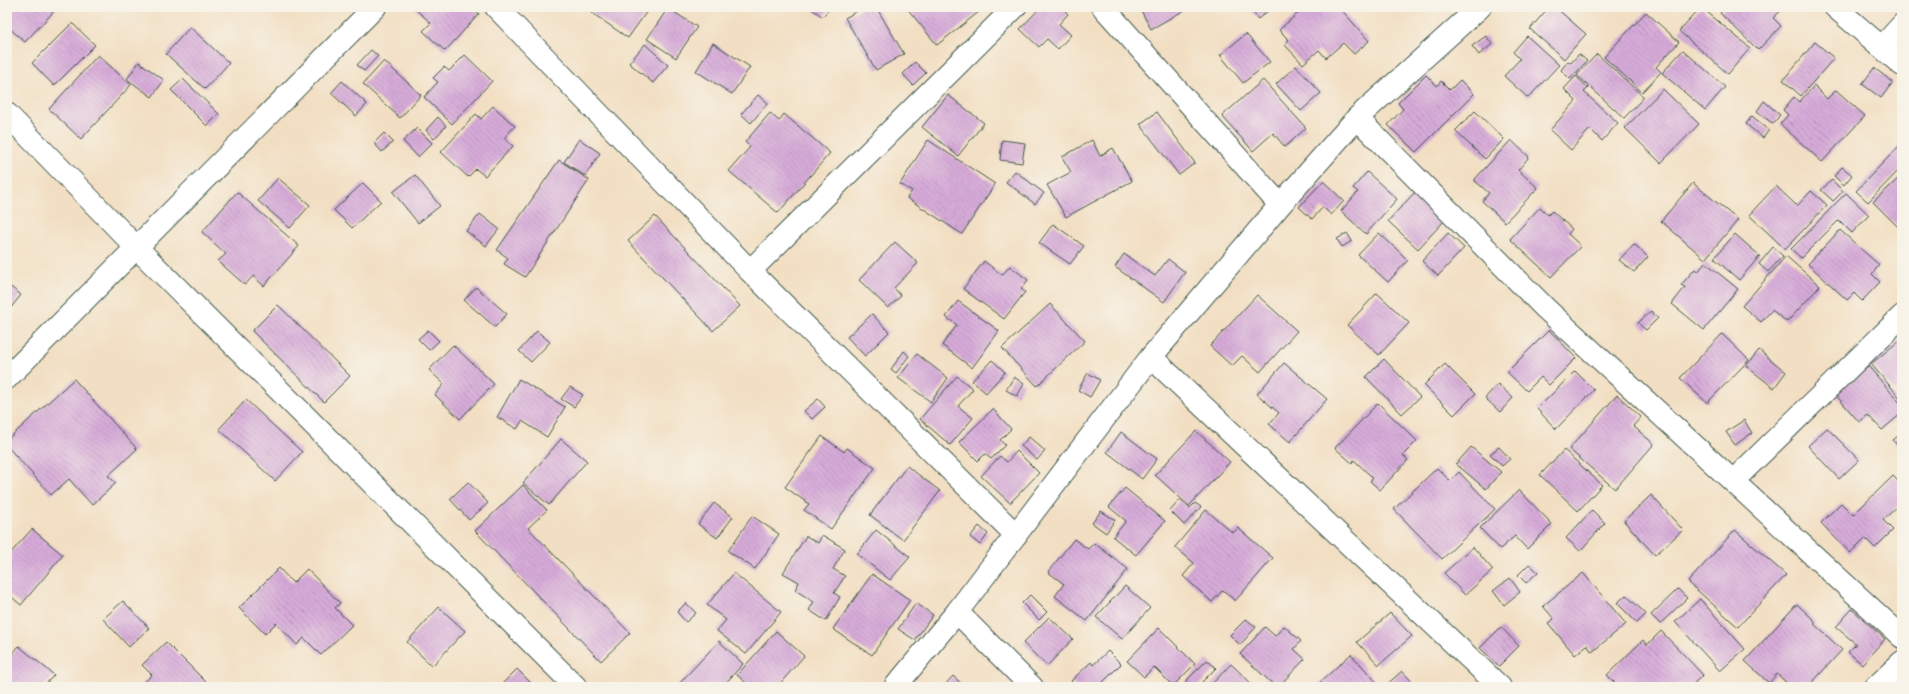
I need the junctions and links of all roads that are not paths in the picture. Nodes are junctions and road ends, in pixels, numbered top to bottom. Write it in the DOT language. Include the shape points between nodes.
graph roads {
  1 [pos="375,7"];
  2 [pos="496,7"];
  3 [pos="1015,7"];
  4 [pos="1103,7"];
  5 [pos="1480,7"];
  6 [pos="1835,7"];
  7 [pos="1902,25"];
  8 [pos="1882,48"];
  9 [pos="1902,65"];
  10 [pos="7,114"];
  11 [pos="1357,118"];
  12 [pos="1280,205"];
  13 [pos="138,248"];
  14 [pos="750,271"];
  15 [pos="1902,316"];
  16 [pos="1151,357"];
  17 [pos="7,378"];
  18 [pos="1732,481"];
  19 [pos="1016,535"];
  20 [pos="957,612"];
  21 [pos="1902,637"];
  22 [pos="1902,662"];
  23 [pos="576,687"];
  24 [pos="895,687"];
  25 [pos="1032,687"];
  26 [pos="1500,687"];
  27 [pos="1876,687"];
  1 -- 13 [label="street"];
  2 -- 14 [label="street"];
  3 -- 14 [label="street"];
  4 -- 12 [label="street"];
  5 -- 11 [label="street"];
  6 -- 8 [label="street"];
  7 -- 8 [label="street"];
  8 -- 9 [label="street"];
  10 -- 13 [label="street"];
  11 -- 12 [label="street"];
  11 -- 18 [label="street" via="1545,308"];
  12 -- 16 [label="street"];
  13 -- 17 [label="street"];
  13 -- 23 [label="street"];
  14 -- 19 [label="street"];
  15 -- 18 [label="street"];
  16 -- 19 [label="street"];
  16 -- 26 [label="street"];
  18 -- 21 [label="street"];
  19 -- 20 [label="street"];
  20 -- 24 [label="street"];
  20 -- 25 [label="street"];
  22 -- 27 [label="street"];
}
